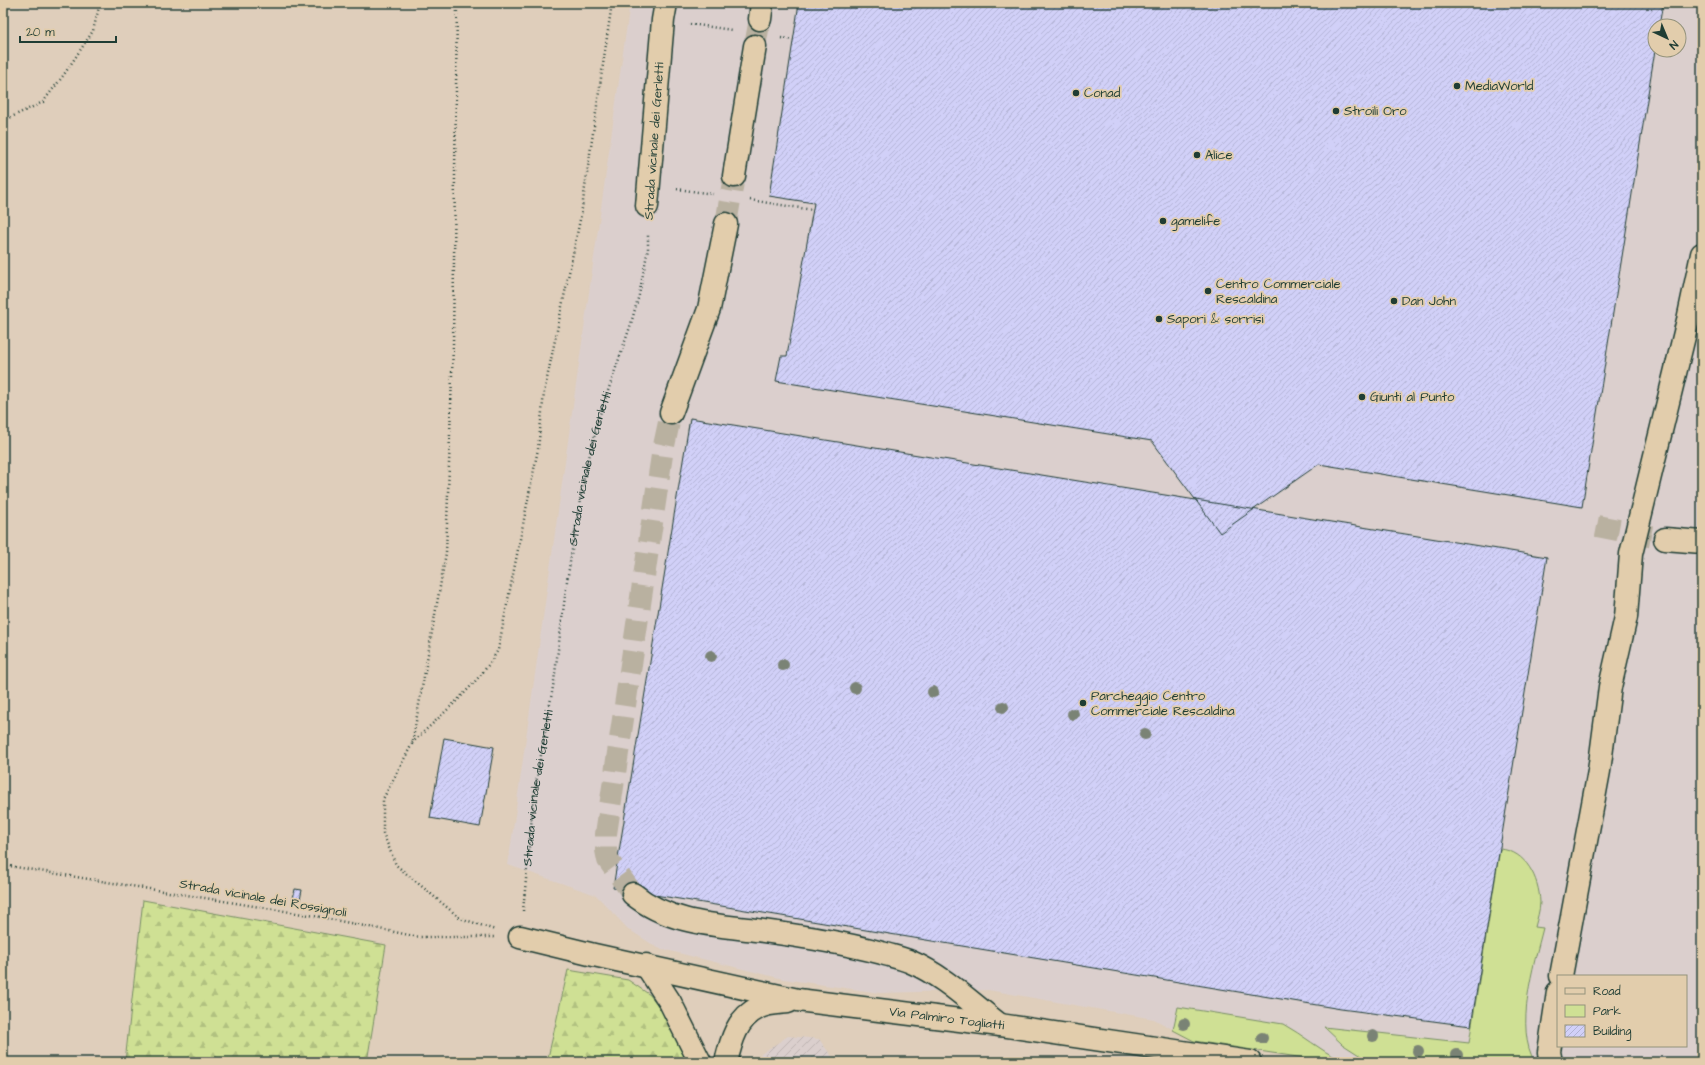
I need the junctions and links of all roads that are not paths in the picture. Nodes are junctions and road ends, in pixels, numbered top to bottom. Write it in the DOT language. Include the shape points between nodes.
graph roads {
  1 [pos="666,3"];
  2 [pos="755,46"];
  3 [pos="734,176"];
  4 [pos="647,206"];
  5 [pos="726,224"];
  6 [pos="1702,254"];
  7 [pos="671,413"];
  8 [pos="1665,539"];
  9 [pos="1702,542"];
  10 [pos="633,894"];
  11 [pos="520,937"];
  12 [pos="646,965"];
  13 [pos="1561,975"];
  14 [pos="1557,999"];
  15 [pos="798,1000"];
  16 [pos="1000,1025"];
  17 [pos="700,1062"];
  18 [pos="726,1062"];
  19 [pos="1250,1062"];
  20 [pos="1551,1062"];
  1 -- 4 [label="street, Strada vicinale dei Gerletti"];
  2 -- 3 [label="street"];
  5 -- 7 [label="street" via="709,309"];
  6 -- 13 [label="street" via="1631,554 1626,617 1610,687 1599,772"];
  8 -- 9 [label="street"];
  10 -- 16 [label="street" via="646,905 700,924 852,945 910,961 939,977"];
  11 -- 12 [label="street, Via Palmiro Togliatti"];
  12 -- 15 [label="street, Via Palmiro Togliatti"];
  12 -- 17 [label="street" via="670,1002"];
  14 -- 20 [label="street" via="1549,1052"];
  15 -- 16 [label="street, Via Palmiro Togliatti"];
  15 -- 18 [label="street" via="758,1007 743,1018 731,1039"];
  16 -- 19 [label="street, Via Palmiro Togliatti"];
}
